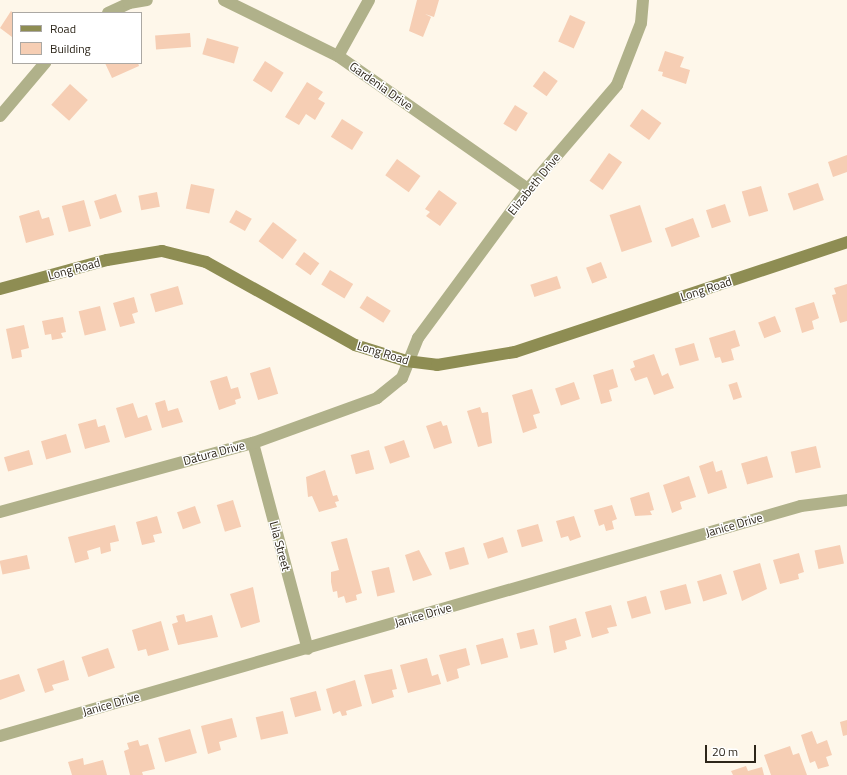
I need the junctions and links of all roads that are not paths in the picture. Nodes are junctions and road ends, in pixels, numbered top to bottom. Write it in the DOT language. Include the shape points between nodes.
graph roads {
  1 [pos="147,0"];
  2 [pos="224,0"];
  3 [pos="369,0"];
  4 [pos="642,0"];
  5 [pos="110,12"];
  6 [pos="338,56"];
  7 [pos="43,64"];
  8 [pos="0,116"];
  9 [pos="528,189"];
  10 [pos="847,242"];
  11 [pos="0,289"];
  12 [pos="406,362"];
  13 [pos="253,443"];
  14 [pos="847,500"];
  15 [pos="0,512"];
  16 [pos="308,649"];
  17 [pos="0,736"];
  1 -- 5 [label="street" via="129,3"];
  2 -- 6 [label="street, Gardenia Drive"];
  3 -- 6 [label="street"];
  4 -- 9 [label="street, Elizabeth Drive" via="641,23 617,85"];
  6 -- 9 [label="street, Gardenia Drive"];
  7 -- 8 [label="street"];
  9 -- 12 [label="street, Elizabeth Drive" via="418,338"];
  10 -- 12 [label="street, Long Road" via="515,352 437,365"];
  11 -- 12 [label="street, Long Road" via="107,260 162,251 206,262 355,345"];
  12 -- 13 [label="street, Datura Drive" via="402,378 377,398"];
  13 -- 15 [label="street, Datura Drive"];
  13 -- 16 [label="street, Lila Street"];
  14 -- 16 [label="street, Janice Drive" via="801,506"];
  16 -- 17 [label="street, Janice Drive"];
}
